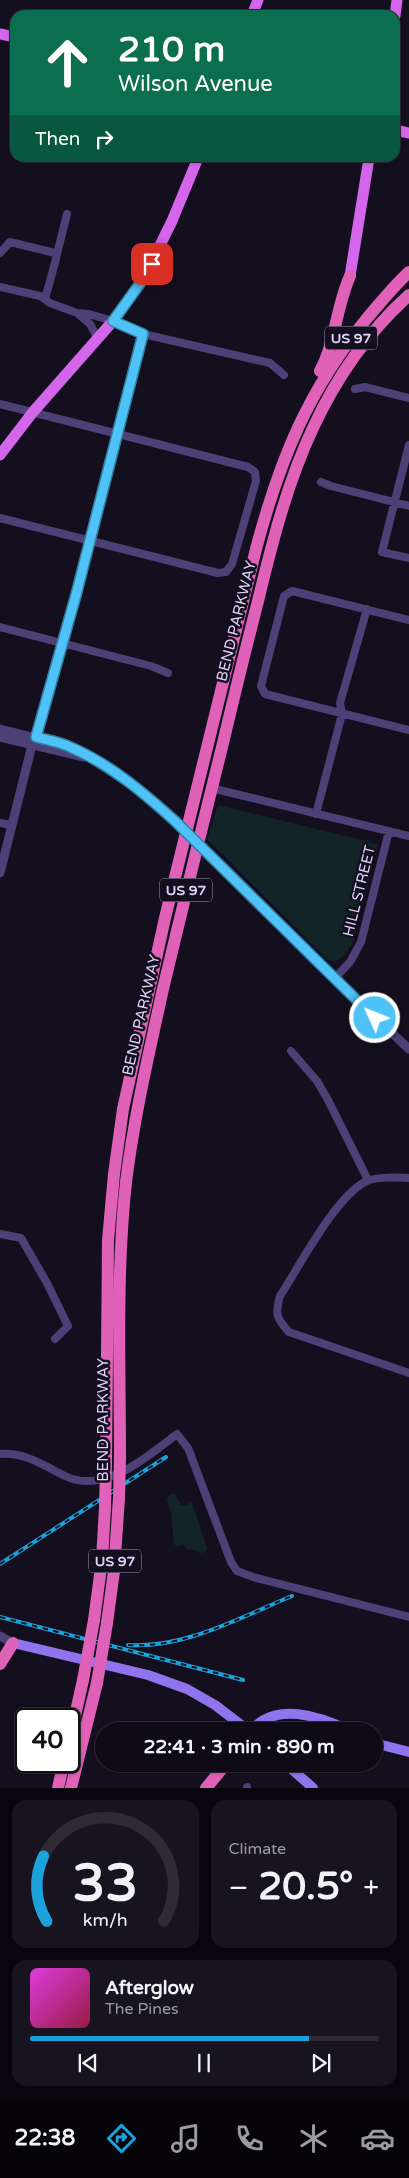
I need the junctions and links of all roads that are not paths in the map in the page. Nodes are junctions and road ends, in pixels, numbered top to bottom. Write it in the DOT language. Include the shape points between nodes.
graph roads {
  1 [pos="196,162"];
  2 [pos="368,162"];
  3 [pos="67,214"];
  4 [pos="0,253"];
  5 [pos="56,258"];
  6 [pos="409,272"];
  7 [pos="350,276"];
  8 [pos="0,287"];
  9 [pos="409,294"];
  10 [pos="45,299"];
  11 [pos="409,305"];
  12 [pos="77,314"];
  13 [pos="113,321"];
  14 [pos="143,334"];
  15 [pos="98,338"];
  16 [pos="361,348"];
  17 [pos="284,375"];
  18 [pos="355,389"];
  19 [pos="409,398"];
  20 [pos="0,404"];
  21 [pos="304,411"];
  22 [pos="34,412"];
  23 [pos="118,433"];
  24 [pos="409,445"];
  25 [pos="0,455"];
  26 [pos="321,482"];
  27 [pos="395,502"];
  28 [pos="409,506"];
  29 [pos="0,518"];
  30 [pos="90,540"];
  31 [pos="409,558"];
  32 [pos="367,609"];
  33 [pos="409,620"];
  34 [pos="0,627"];
  35 [pos="62,643"];
  36 [pos="168,673"];
  37 [pos="342,714"];
  38 [pos="0,730"];
  39 [pos="409,730"];
  40 [pos="0,737"];
  41 [pos="34,741"];
  42 [pos="92,759"];
  43 [pos="211,788"];
  44 [pos="316,814"];
  45 [pos="0,823"];
  46 [pos="11,825"];
  47 [pos="389,831"];
  48 [pos="409,836"];
  49 [pos="0,873"];
  50 [pos="334,979"];
  51 [pos="409,1049"];
  52 [pos="291,1051"];
  53 [pos="409,1178"];
  54 [pos="368,1180"];
  55 [pos="0,1234"];
  56 [pos="55,1339"];
  57 [pos="409,1374"];
  58 [pos="0,1454"];
  59 [pos="409,1617"];
  60 [pos="0,1636"];
  61 [pos="13,1643"];
  62 [pos="0,1664"];
  63 [pos="77,1708"];
  64 [pos="238,1722"];
  65 [pos="260,1722"];
  66 [pos="330,1722"];
  67 [pos="383,1745"];
  68 [pos="80,1751"];
  69 [pos="409,1752"];
  70 [pos="219,1772"];
  71 [pos="295,1772"];
  72 [pos="61,1773"];
  73 [pos="75,1773"];
  74 [pos="76,1773"];
  75 [pos="58,1788"];
  76 [pos="71,1788"];
  77 [pos="75,1788"];
  78 [pos="206,1788"];
  79 [pos="314,1788"];
  1 -- 13 [label="main road" via="159,250 144,278"];
  2 -- 7 [label="main road"];
  3 -- 5 [label="street"];
  4 -- 5 [label="street" via="10,242 55,253"];
  5 -- 10 [label="street"];
  6 -- 21 [label="highway, BEND PARKWAY / US 97" via="344,347"];
  7 -- 21 [label="highway" via="342,292 330,348"];
  8 -- 10 [label="street"];
  9 -- 16 [label="highway, BEND PARKWAY / US 97"];
  10 -- 12 [label="street"];
  11 -- 16 [label="highway"];
  12 -- 13 [label="street"];
  12 -- 15 [label="street" via="90,324"];
  13 -- 14 [label="street"];
  13 -- 15 [label="main road"];
  14 -- 17 [label="street" via="270,363"];
  14 -- 23 [label="street"];
  15 -- 22 [label="main road"];
  16 -- 43 [label="highway, BEND PARKWAY / US 97" via="324,405 297,464 268,559"];
  18 -- 19 [label="street" via="366,387"];
  20 -- 22 [label="street"];
  21 -- 63 [label="highway, BEND PARKWAY / US 97, bridge" via="280,470 256,549 127,1084 108,1240 102,1560"];
  22 -- 23 [label="street"];
  22 -- 25 [label="main road"];
  23 -- 30 [label="street"];
  23 -- 30 [label="street" via="248,467 255,472 256,481 232,564 226,572 218,573"];
  24 -- 27 [label="street"];
  26 -- 27 [label="street"];
  27 -- 28 [label="street"];
  27 -- 31 [label="street" via="382,552"];
  29 -- 30 [label="street"];
  30 -- 35 [label="street"];
  32 -- 33 [label="street"];
  32 -- 37 [label="street" via="340,703"];
  32 -- 37 [label="street" via="292,592 284,596 261,686 265,694"];
  34 -- 35 [label="street"];
  35 -- 36 [label="street"];
  35 -- 41 [label="street"];
  37 -- 39 [label="street"];
  37 -- 44 [label="street"];
  38 -- 41 [label="street"];
  40 -- 41 [label="street"];
  41 -- 42 [label="street"];
  41 -- 42 [label="street"];
  41 -- 46 [label="street"];
  42 -- 50 [label="street, bridge" via="142,792 176,822"];
  43 -- 44 [label="street"];
  43 -- 68 [label="highway, BEND PARKWAY / US 97, bridge" via="148,1055 128,1165 121,1250 120,1457 114,1570 108,1623"];
  44 -- 47 [label="street"];
  45 -- 46 [label="street"];
  46 -- 49 [label="street"];
  47 -- 48 [label="street"];
  47 -- 50 [label="street, HILL STREET" via="361,942 350,962"];
  50 -- 51 [label="street"];
  52 -- 54 [label="street" via="328,1100"];
  53 -- 54 [label="street"];
  54 -- 57 [label="street" via="334,1212 280,1296 276,1312 280,1323 289,1332"];
  55 -- 56 [label="street" via="21,1238 47,1283 68,1326"];
  58 -- 59 [label="street" via="35,1460 74,1480 98,1481 137,1465 177,1434 188,1448 237,1571"];
  60 -- 61 [label="street"];
  61 -- 62 [label="highway"];
  61 -- 64 [label="main road" via="148,1675 187,1689"];
  65 -- 66 [label="main road" via="291,1714 316,1716"];
  67 -- 69 [label="main road"];
  70 -- 78 [label="highway"];
  71 -- 79 [label="main road"];
  72 -- 75 [label="highway"];
  73 -- 76 [label="highway, BEND PARKWAY / US 97"];
  74 -- 77 [label="highway"];
}
